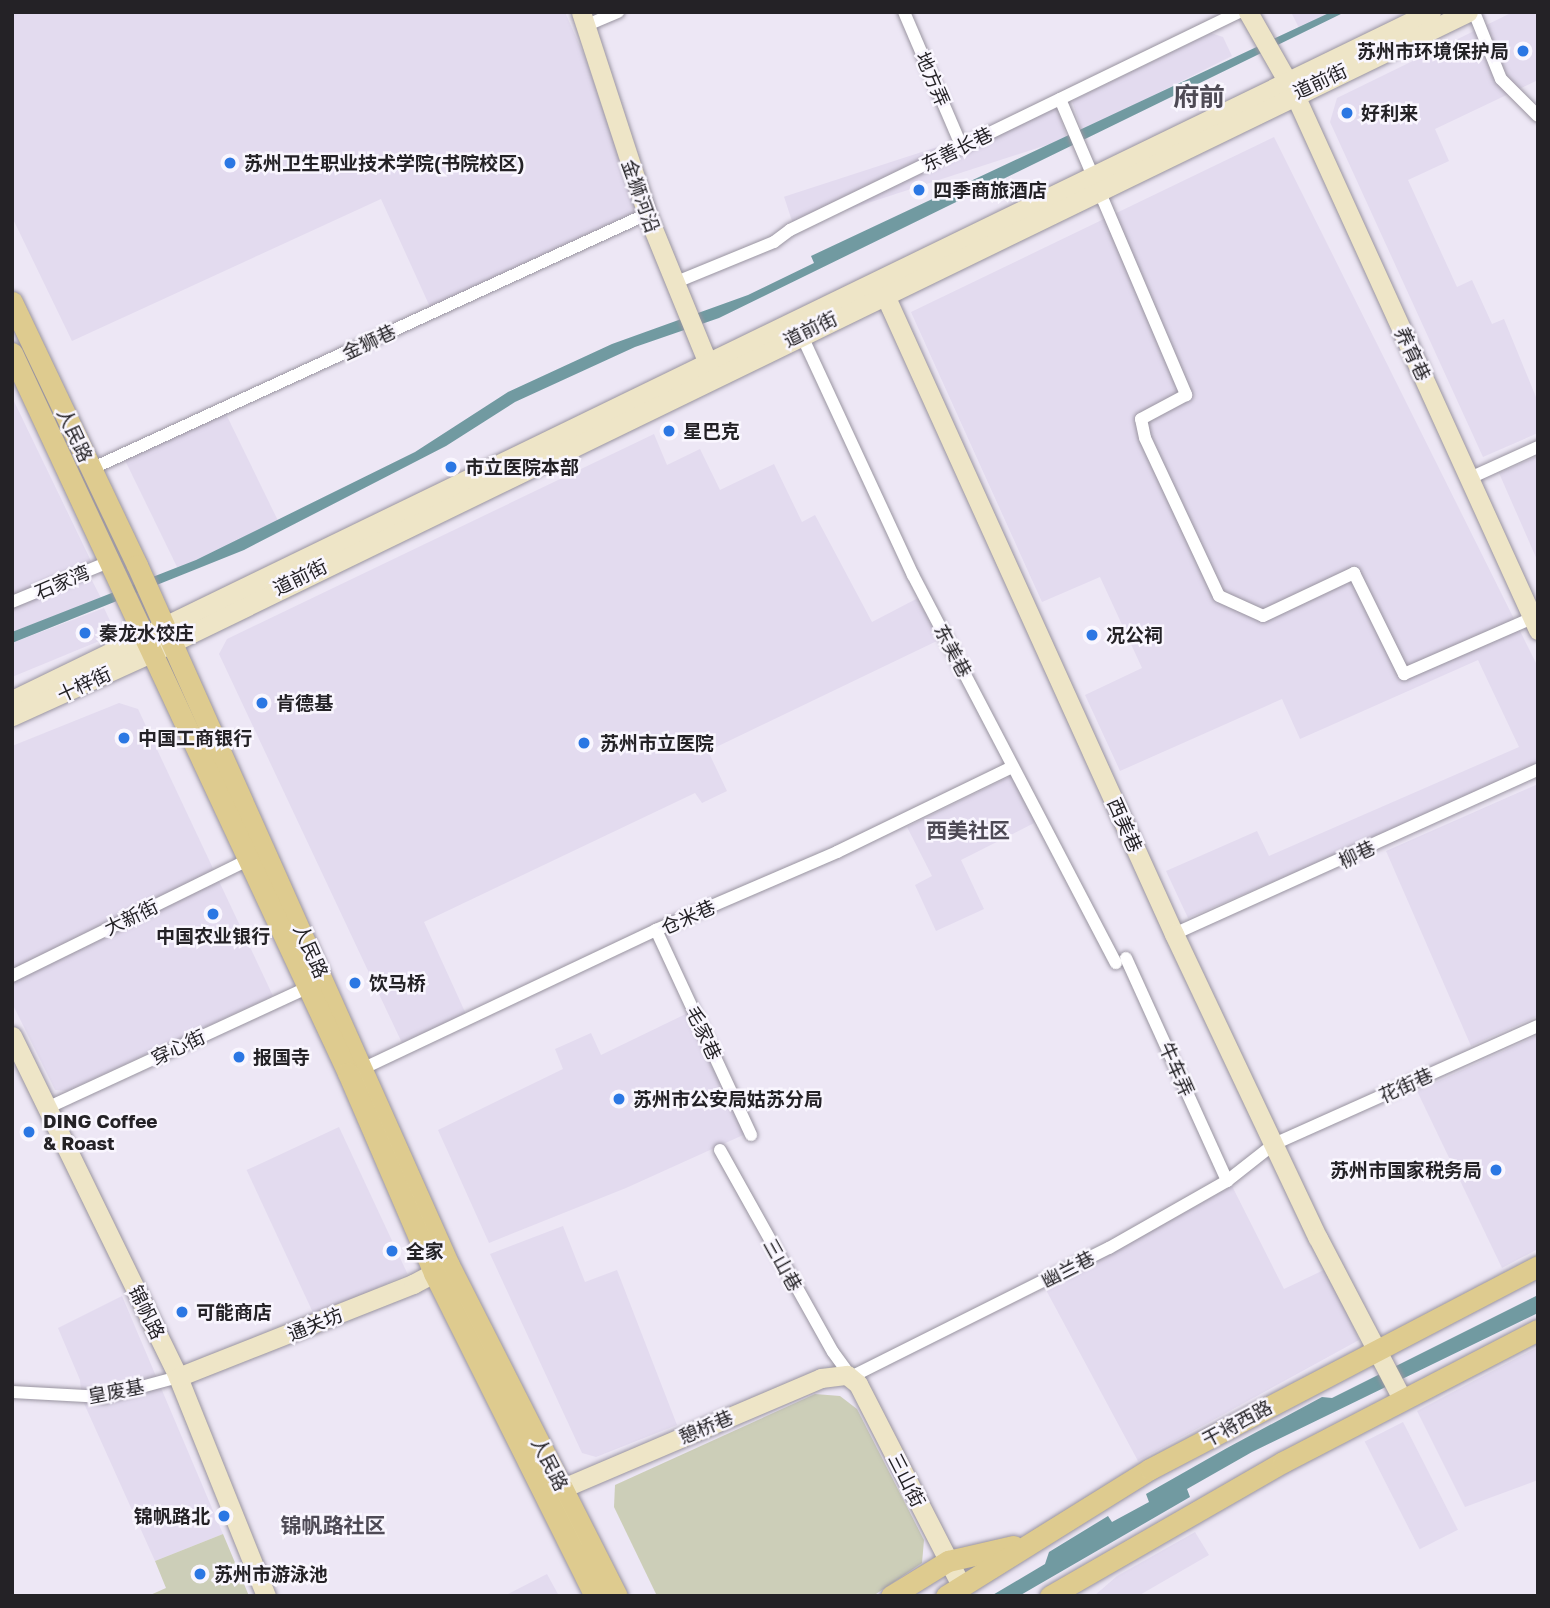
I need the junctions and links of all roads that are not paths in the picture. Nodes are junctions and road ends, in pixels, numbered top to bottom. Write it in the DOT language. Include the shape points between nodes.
graph roads {
  1 [pos="618,12"];
  2 [pos="904,12"];
  3 [pos="1238,12"];
  4 [pos="1248,12"];
  5 [pos="1431,12"];
  6 [pos="1468,12"];
  7 [pos="1474,12"];
  8 [pos="583,19"];
  9 [pos="1290,86"];
  10 [pos="1060,99"];
  11 [pos="1538,116"];
  12 [pos="962,147"];
  13 [pos="1094,181"];
  14 [pos="647,214"];
  15 [pos="674,283"];
  16 [pos="884,293"];
  17 [pos="12,302"];
  18 [pos="801,334"];
  19 [pos="12,353"];
  20 [pos="710,368"];
  21 [pos="1538,447"];
  22 [pos="91,469"];
  23 [pos="1470,478"];
  24 [pos="113,564"];
  25 [pos="12,602"];
  26 [pos="145,607"];
  27 [pos="1535,624"];
  28 [pos="159,638"];
  29 [pos="12,700"];
  30 [pos="12,716"];
  31 [pos="1012,767"];
  32 [pos="1538,770"];
  33 [pos="250,859"];
  34 [pos="656,930"];
  35 [pos="1174,934"];
  36 [pos="1121,961"];
  37 [pos="12,976"];
  38 [pos="309,987"];
  39 [pos="1538,1026"];
  40 [pos="12,1036"];
  41 [pos="364,1068"];
  42 [pos="47,1108"];
  43 [pos="751,1135"];
  44 [pos="1274,1144"];
  45 [pos="720,1150"];
  46 [pos="1227,1181"];
  47 [pos="1538,1266"];
  48 [pos="442,1269"];
  49 [pos="1538,1330"];
  50 [pos="1380,1358"];
  51 [pos="178,1377"];
  52 [pos="851,1377"];
  53 [pos="12,1392"];
  54 [pos="1399,1394"];
  55 [pos="563,1488"];
  56 [pos="1029,1542"];
  57 [pos="948,1561"];
  58 [pos="953,1591"];
  59 [pos="1062,1594"];
  60 [pos="266,1596"];
  61 [pos="594,1596"];
  62 [pos="617,1596"];
  63 [pos="891,1596"];
  1 -- 8 [label="street"];
  2 -- 12 [label="street, 地方弄"];
  3 -- 10 [label="street, 东善长巷"];
  4 -- 9 [label="main road, 养育巷"];
  5 -- 9 [label="main road, 道前街"];
  6 -- 9 [label="main road, 道前街"];
  7 -- 11 [label="street" via="1501,79"];
  8 -- 14 [label="main road, 金狮河沿"];
  9 -- 13 [label="main road, 道前街"];
  9 -- 23 [label="main road, 养育巷"];
  10 -- 12 [label="street, 东善长巷"];
  10 -- 13 [label="street"];
  12 -- 15 [label="street, 东善长巷" via="774,242"];
  13 -- 16 [label="main road, 道前街"];
  13 -- 20 [label="main road, 道前街"];
  13 -- 27 [label="street" via="1186,395 1141,419 1145,438 1219,596 1263,616 1354,573 1404,674"];
  14 -- 15 [label="main road, 金狮河沿"];
  14 -- 22 [label="street, 金狮巷"];
  15 -- 20 [label="main road, 金狮河沿"];
  16 -- 18 [label="main road, 道前街"];
  16 -- 35 [label="main road, 西美巷"];
  17 -- 22 [label="main road, 人民路"];
  18 -- 20 [label="main road, 道前街"];
  18 -- 31 [label="street, 东美巷" via="913,575"];
  19 -- 24 [label="main road, 人民路"];
  20 -- 28 [label="main road, 道前街"];
  21 -- 23 [label="street"];
  22 -- 26 [label="main road, 人民路" via="137,565"];
  23 -- 27 [label="main road, 养育巷"];
  24 -- 25 [label="street, 石家湾"];
  24 -- 26 [label="main road, 人民路"];
  26 -- 28 [label="main road, 人民路"];
  28 -- 29 [label="main road, 十梓街"];
  28 -- 30 [label="main road, 十梓街"];
  28 -- 33 [label="main road, 人民路"];
  28 -- 41 [label="main road, 人民路"];
  31 -- 34 [label="street, 仓米巷" via="837,852"];
  31 -- 36 [label="street, 东美巷"];
  32 -- 35 [label="street, 柳巷"];
  33 -- 37 [label="street, 大新街"];
  33 -- 38 [label="main road, 人民路"];
  34 -- 41 [label="street, 仓米巷"];
  34 -- 43 [label="street, 毛家巷"];
  35 -- 44 [label="main road, 西美巷"];
  36 -- 46 [label="street, 牛车弄"];
  38 -- 42 [label="street, 穿心街"];
  38 -- 48 [label="main road, 人民路"];
  39 -- 44 [label="street, 花街巷"];
  40 -- 42 [label="main road, 锦帆路"];
  41 -- 48 [label="main road, 人民路"];
  42 -- 51 [label="main road, 锦帆路"];
  44 -- 46 [label="street, 幽兰巷"];
  44 -- 50 [label="main road, 西美巷"];
  45 -- 52 [label="street, 三山巷" via="832,1352"];
  46 -- 52 [label="street, 幽兰巷" via="1109,1248"];
  47 -- 50 [label="main road, 干将西路"];
  48 -- 51 [label="main road, 通关坊"];
  48 -- 55 [label="main road, 人民路"];
  48 -- 61 [label="main road, 人民路"];
  49 -- 54 [label="main road"];
  50 -- 54 [label="main road, 西美巷"];
  50 -- 56 [label="main road, 干将西路" via="1208,1437"];
  51 -- 53 [label="street, 皇废基" via="104,1397"];
  51 -- 60 [label="main road, 锦帆路"];
  52 -- 55 [label="main road, 憩桥巷" via="841,1373 821,1377"];
  52 -- 57 [label="main road, 三山街"];
  54 -- 59 [label="main road"];
  55 -- 62 [label="main road, 人民路"];
  56 -- 57 [label="main road"];
  56 -- 58 [label="main road, 干将西路"];
  57 -- 58 [label="main road, 三山街"];
  57 -- 63 [label="main road"];
}
